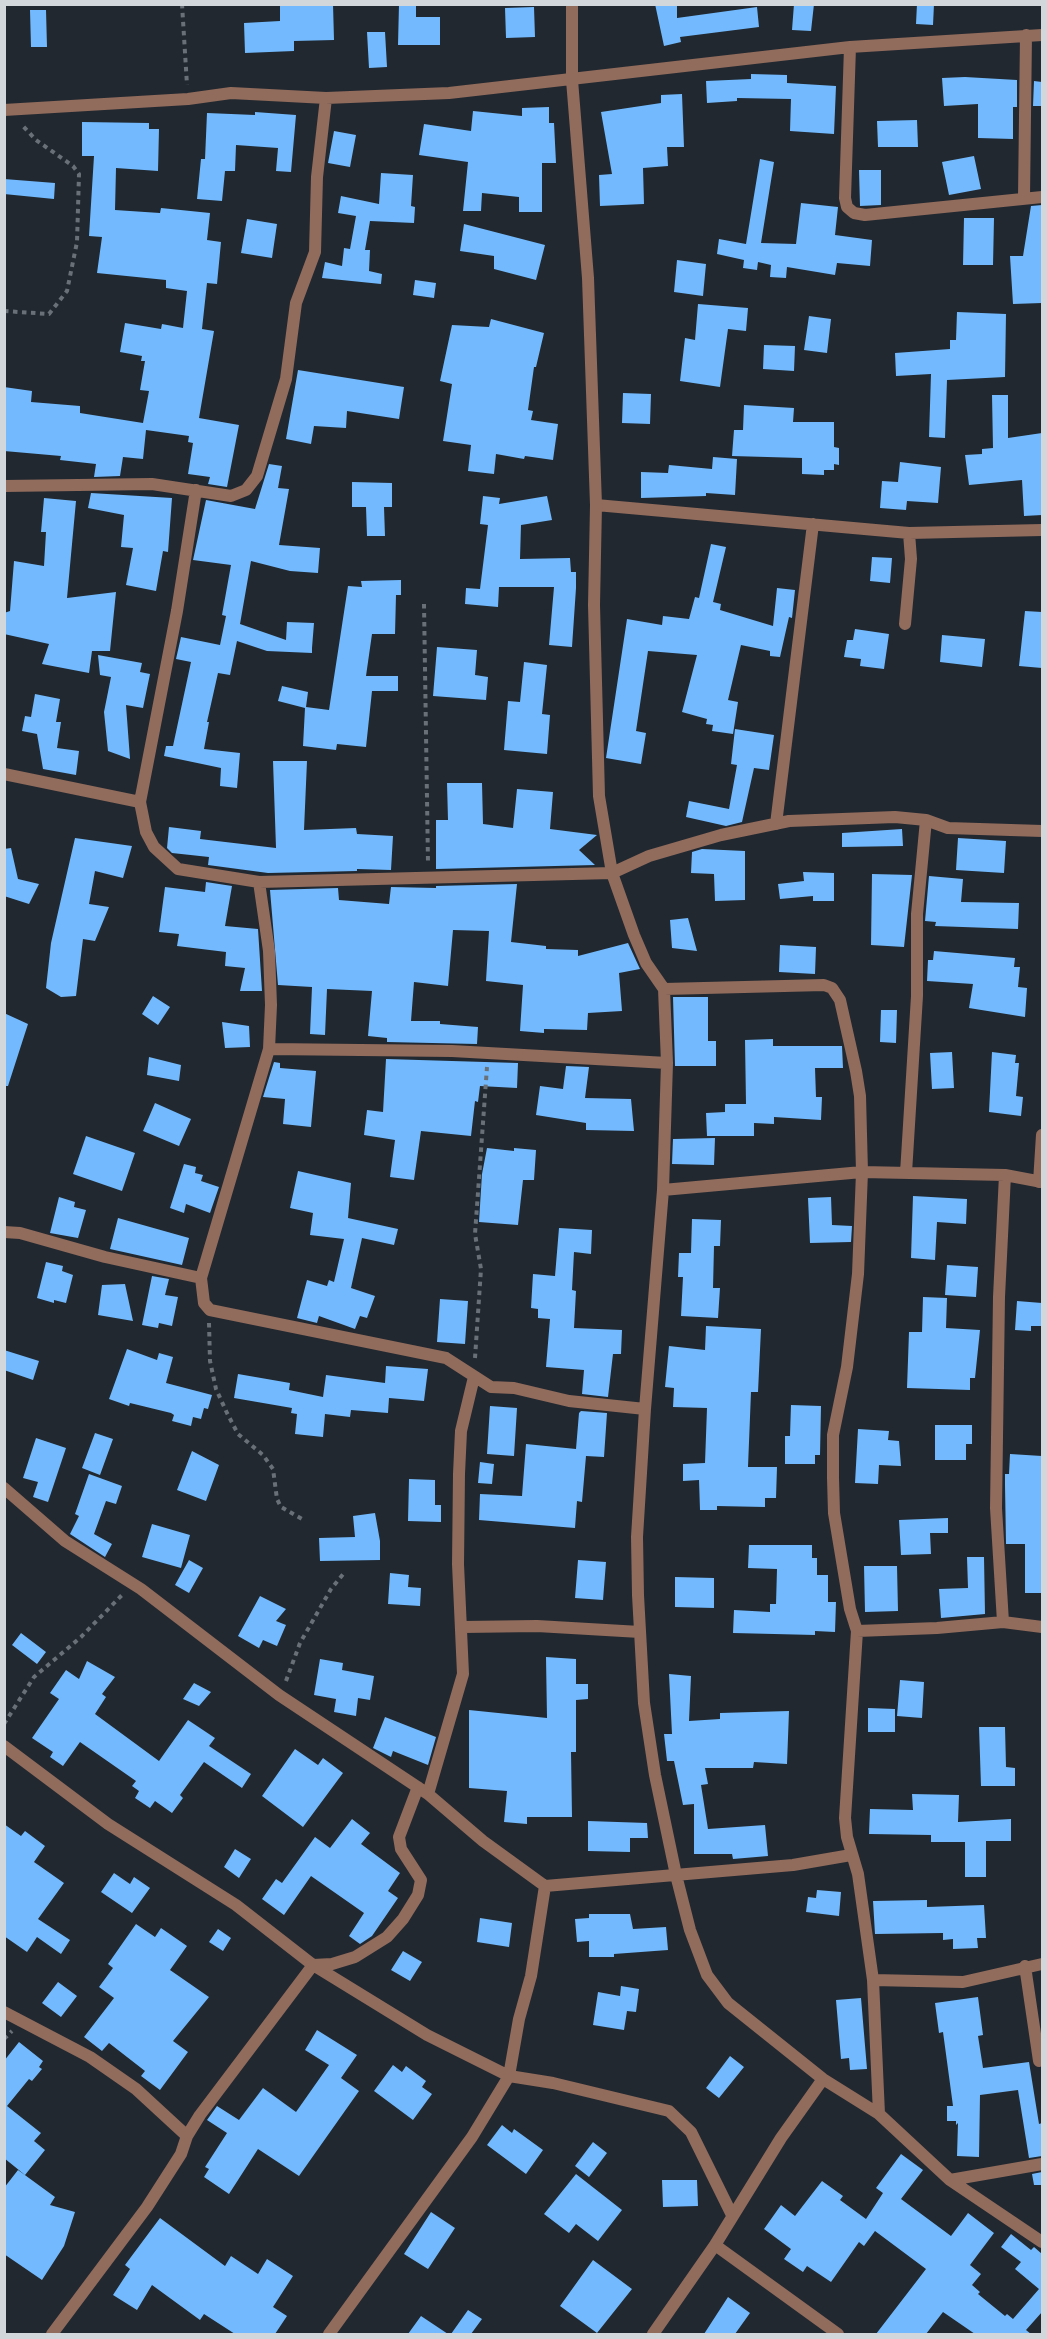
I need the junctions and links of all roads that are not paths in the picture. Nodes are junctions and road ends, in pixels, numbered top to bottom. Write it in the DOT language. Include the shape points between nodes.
graph roads {
  1 [pos="572,4"];
  2 [pos="1026,35"];
  3 [pos="1042,35"];
  4 [pos="850,46"];
  5 [pos="572,80"];
  6 [pos="326,98"];
  7 [pos="8,110"];
  8 [pos="1024,197"];
  9 [pos="1042,197"];
  10 [pos="4,486"];
  11 [pos="196,490"];
  12 [pos="596,505"];
  13 [pos="813,524"];
  14 [pos="1042,530"];
  15 [pos="909,533"];
  16 [pos="905,624"];
  17 [pos="4,774"];
  18 [pos="140,802"];
  19 [pos="926,820"];
  20 [pos="776,824"];
  21 [pos="1042,831"];
  22 [pos="612,873"];
  23 [pos="259,882"];
  24 [pos="664,989"];
  25 [pos="269,1049"];
  26 [pos="667,1063"];
  27 [pos="1042,1135"];
  28 [pos="861,1172"];
  29 [pos="906,1173"];
  30 [pos="1005,1175"];
  31 [pos="1041,1182"];
  32 [pos="663,1190"];
  33 [pos="4,1232"];
  34 [pos="201,1278"];
  35 [pos="474,1377"];
  36 [pos="645,1410"];
  37 [pos="4,1488"];
  38 [pos="1003,1622"];
  39 [pos="463,1627"];
  40 [pos="1042,1627"];
  41 [pos="856,1630"];
  42 [pos="640,1632"];
  43 [pos="4,1746"];
  44 [pos="423,1791"];
  45 [pos="851,1855"];
  46 [pos="675,1875"];
  47 [pos="545,1886"];
  48 [pos="1042,1964"];
  49 [pos="313,1965"];
  50 [pos="1025,1966"];
  51 [pos="873,1980"];
  52 [pos="4,2012"];
  53 [pos="1038,2061"];
  54 [pos="509,2076"];
  55 [pos="823,2079"];
  56 [pos="879,2114"];
  57 [pos="187,2136"];
  58 [pos="1042,2164"];
  59 [pos="950,2180"];
  60 [pos="732,2215"];
  61 [pos="1042,2242"];
  62 [pos="716,2245"];
  63 [pos="52,2334"];
  64 [pos="329,2334"];
  65 [pos="653,2334"];
  66 [pos="838,2334"];
  1 -- 5 [label="street"];
  2 -- 3 [label="street"];
  2 -- 4 [label="street"];
  2 -- 8 [label="street"];
  4 -- 5 [label="street"];
  4 -- 8 [label="street" via="847,207 865,215"];
  5 -- 6 [label="street" via="449,93"];
  5 -- 12 [label="street" via="588,278"];
  6 -- 7 [label="street" via="231,93"];
  6 -- 11 [label="street" via="317,177 315,252 296,303 286,379 256,476 246,490 231,496"];
  8 -- 9 [label="street"];
  10 -- 11 [label="street" via="152,484"];
  11 -- 18 [label="street"];
  12 -- 13 [label="street"];
  12 -- 22 [label="street" via="594,605 599,796"];
  13 -- 15 [label="street"];
  13 -- 20 [label="street"];
  14 -- 15 [label="street"];
  15 -- 16 [label="street" via="911,559"];
  17 -- 18 [label="street"];
  18 -- 23 [label="street" via="146,832 154,847 178,869"];
  19 -- 20 [label="street" via="896,817"];
  19 -- 21 [label="street" via="948,828"];
  19 -- 29 [label="street" via="917,914 917,1007"];
  20 -- 22 [label="street" via="650,856"];
  22 -- 23 [label="street"];
  22 -- 24 [label="street" via="646,963"];
  23 -- 25 [label="street" via="269,951"];
  24 -- 26 [label="street"];
  24 -- 28 [label="street" via="813,983 832,988 840,1000 858,1079"];
  25 -- 26 [label="street" via="488,1053"];
  25 -- 34 [label="street"];
  26 -- 32 [label="street"];
  27 -- 31 [label="street"];
  28 -- 29 [label="street"];
  28 -- 32 [label="street"];
  28 -- 41 [label="street" via="853,1323 833,1435 832,1478 836,1524"];
  29 -- 30 [label="street"];
  30 -- 31 [label="street"];
  30 -- 38 [label="street" via="996,1508"];
  32 -- 36 [label="street"];
  33 -- 34 [label="street"];
  34 -- 35 [label="street" via="204,1303 210,1310 429,1353 453,1360"];
  35 -- 36 [label="street" via="491,1386"];
  35 -- 39 [label="street" via="461,1431 459,1474 458,1564"];
  36 -- 42 [label="street" via="638,1537"];
  37 -- 44 [label="street" via="65,1541 132,1583 279,1695"];
  38 -- 40 [label="street"];
  38 -- 41 [label="street"];
  39 -- 42 [label="street" via="537,1626"];
  39 -- 44 [label="street" via="463,1674"];
  41 -- 45 [label="street" via="845,1782"];
  42 -- 46 [label="street" via="644,1703"];
  43 -- 49 [label="street" via="108,1824 236,1905"];
  44 -- 47 [label="street"];
  44 -- 49 [label="street" via="399,1838 401,1849 421,1880 418,1895 403,1919 387,1937 355,1957"];
  45 -- 46 [label="street" via="793,1865"];
  45 -- 51 [label="street" via="858,1874"];
  46 -- 47 [label="street"];
  46 -- 55 [label="street" via="707,1975 728,2003"];
  47 -- 54 [label="street"];
  48 -- 50 [label="street"];
  49 -- 54 [label="street" via="428,2036"];
  49 -- 57 [label="street"];
  50 -- 51 [label="street" via="963,1982"];
  50 -- 53 [label="street"];
  51 -- 56 [label="street"];
  52 -- 57 [label="street" via="99,2063 136,2089"];
  54 -- 60 [label="street" via="669,2111 691,2132"];
  54 -- 64 [label="street" via="472,2137"];
  55 -- 56 [label="street"];
  55 -- 60 [label="street"];
  56 -- 59 [label="street"];
  57 -- 63 [label="street" via="181,2154 147,2207"];
  58 -- 59 [label="street"];
  59 -- 61 [label="street"];
  60 -- 62 [label="street"];
  62 -- 65 [label="street"];
  62 -- 66 [label="street"];
}
